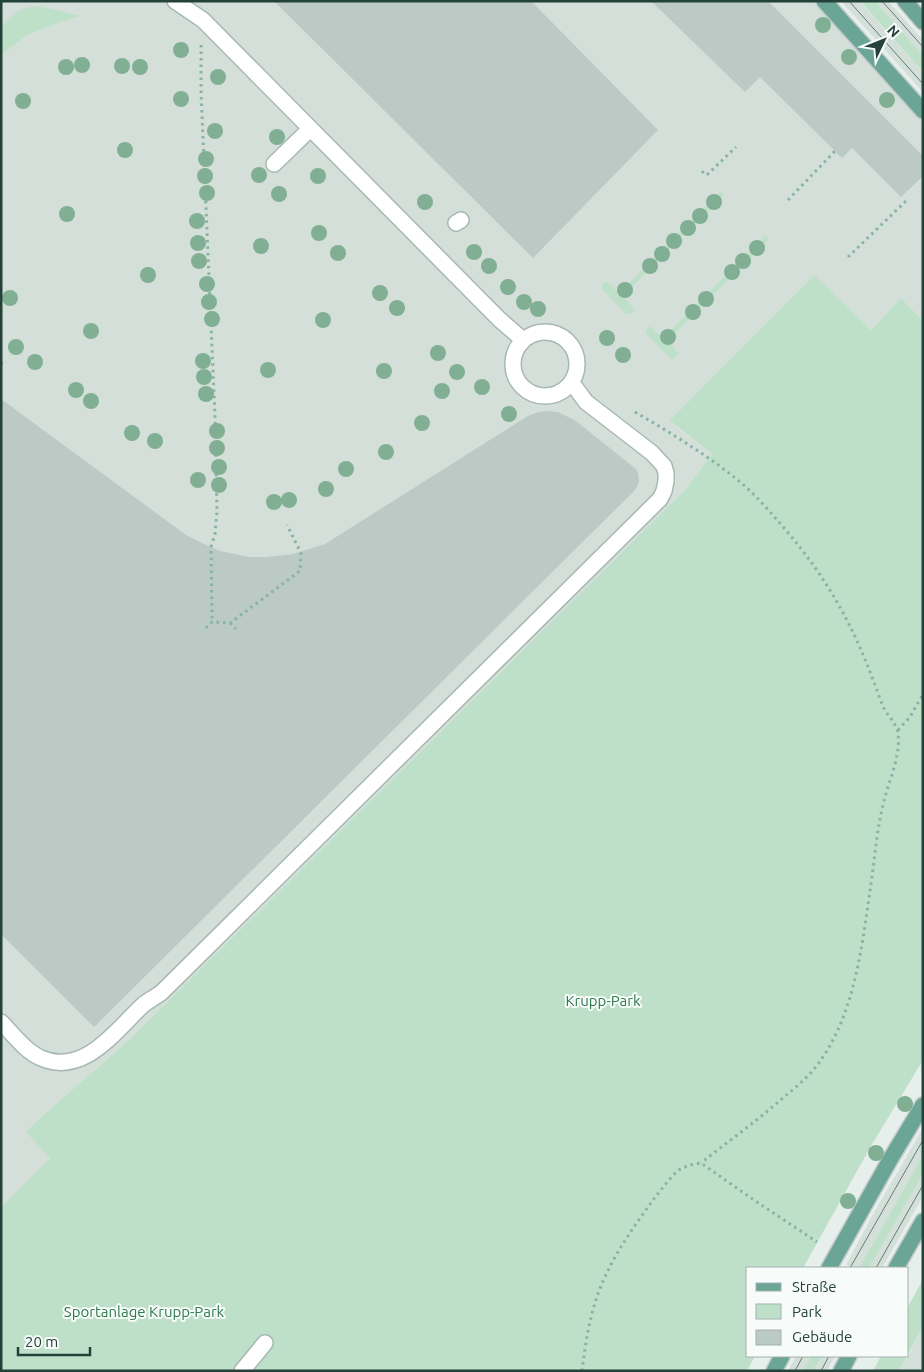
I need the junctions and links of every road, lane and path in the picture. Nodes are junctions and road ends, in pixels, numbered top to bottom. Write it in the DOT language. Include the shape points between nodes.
graph roads {
  1 [pos="175,1"];
  2 [pos="824,1"];
  3 [pos="904,1"];
  4 [pos="923,22"];
  5 [pos="201,45"];
  6 [pos="923,111"];
  7 [pos="310,129"];
  8 [pos="736,147"];
  9 [pos="835,151"];
  10 [pos="274,164"];
  11 [pos="702,173"];
  12 [pos="788,200"];
  13 [pos="906,201"];
  14 [pos="848,257"];
  15 [pos="523,340"];
  16 [pos="572,383"];
  17 [pos="709,459"];
  18 [pos="287,525"];
  19 [pos="212,622"];
  20 [pos="230,623"];
  21 [pos="206,628"];
  22 [pos="236,629"];
  23 [pos="923,694"];
  24 [pos="898,730"];
  25 [pos="1,1022"];
  26 [pos="923,1105"];
  27 [pos="700,1163"];
  28 [pos="923,1221"];
  29 [pos="817,1242"];
  30 [pos="830,1267"];
  31 [pos="897,1267"];
  32 [pos="265,1344"];
  33 [pos="781,1357"];
  34 [pos="848,1357"];
  35 [pos="242,1371"];
  36 [pos="582,1371"];
  37 [pos="774,1371"];
  38 [pos="841,1371"];
  1 -- 7 [label="lane" via="203,20"];
  2 -- 6 [label="main road"];
  3 -- 4 [label="main road"];
  5 -- 19 [label="path" via="217,502 211,548"];
  7 -- 10 [label="lane"];
  7 -- 15 [label="lane"];
  8 -- 11 [label="path" via="708,174"];
  9 -- 12 [label="path"];
  13 -- 14 [label="path"];
  15 -- 16 [label="lane" via="543,331 564,337 576,356 577,367"];
  15 -- 16 [label="lane" via="513,356 513,364 515,376 524,389 536,395 549,396 562,392"];
  16 -- 25 [label="lane" via="586,402 664,466 666,481 660,499 162,992 144,1004 103,1044 79,1060 53,1062 30,1051"];
  17 -- 24 [label="path" via="754,495 809,558 840,606 883,706"];
  18 -- 20 [label="path" via="301,553 300,571"];
  19 -- 20 [label="path"];
  19 -- 21 [label="path"];
  20 -- 22 [label="path"];
  23 -- 24 [label="path"];
  24 -- 27 [label="path" via="899,743 880,821 855,978 837,1030 815,1068 798,1085"];
  26 -- 30 [label="main road"];
  27 -- 29 [label="path"];
  27 -- 36 [label="path" via="683,1168 673,1176 621,1246 595,1301"];
  28 -- 31 [label="main road"];
  32 -- 35 [label="lane"];
  33 -- 37 [label="main road"];
  34 -- 38 [label="main road"];
}
